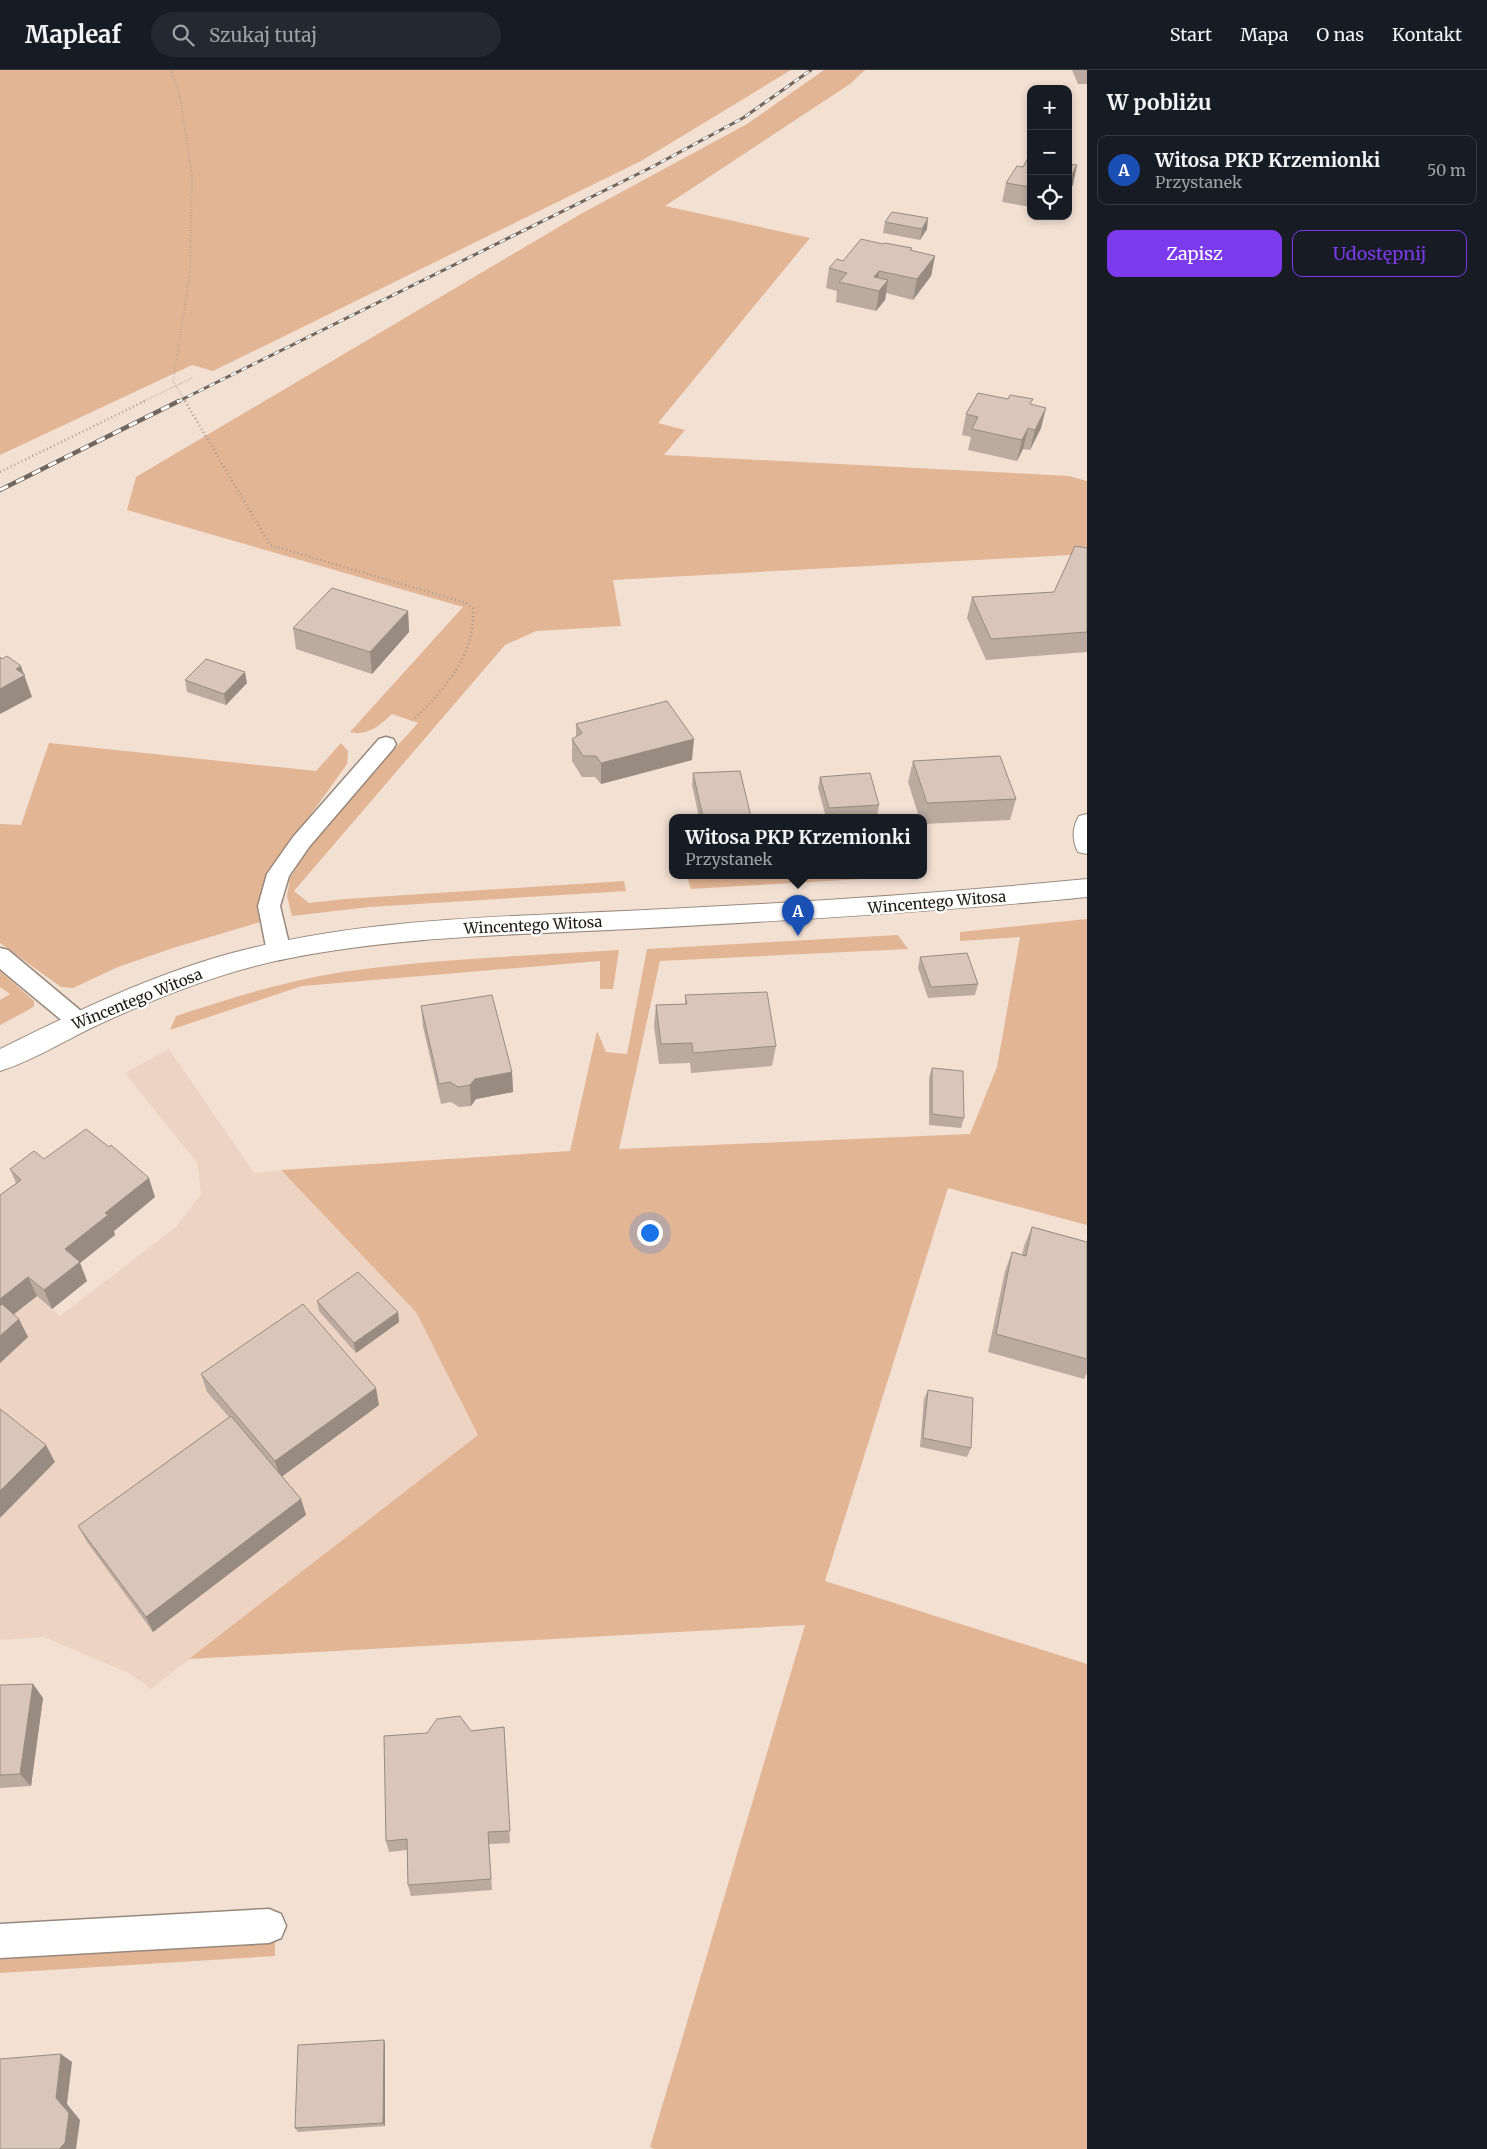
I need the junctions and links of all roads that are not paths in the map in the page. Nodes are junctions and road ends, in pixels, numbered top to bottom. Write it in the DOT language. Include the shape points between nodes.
graph roads {
  1 [pos="386,744"];
  2 [pos="1087,822"];
  3 [pos="1087,846"];
  4 [pos="1087,888"];
  5 [pos="279,952"];
  6 [pos="0,956"];
  7 [pos="79,1022"];
  8 [pos="0,1061"];
  9 [pos="269,1926"];
  10 [pos="0,1941"];
  1 -- 5 [label="lane" via="300,842 278,874 269,906"];
  2 -- 3 [label="street"];
  4 -- 5 [label="street, Wincentego Witosa" via="866,907 483,927 366,938"];
  5 -- 7 [label="street, Wincentego Witosa" via="190,977"];
  6 -- 7 [label="lane"];
  7 -- 8 [label="street, Wincentego Witosa"];
  9 -- 10 [label="lane"];
}
